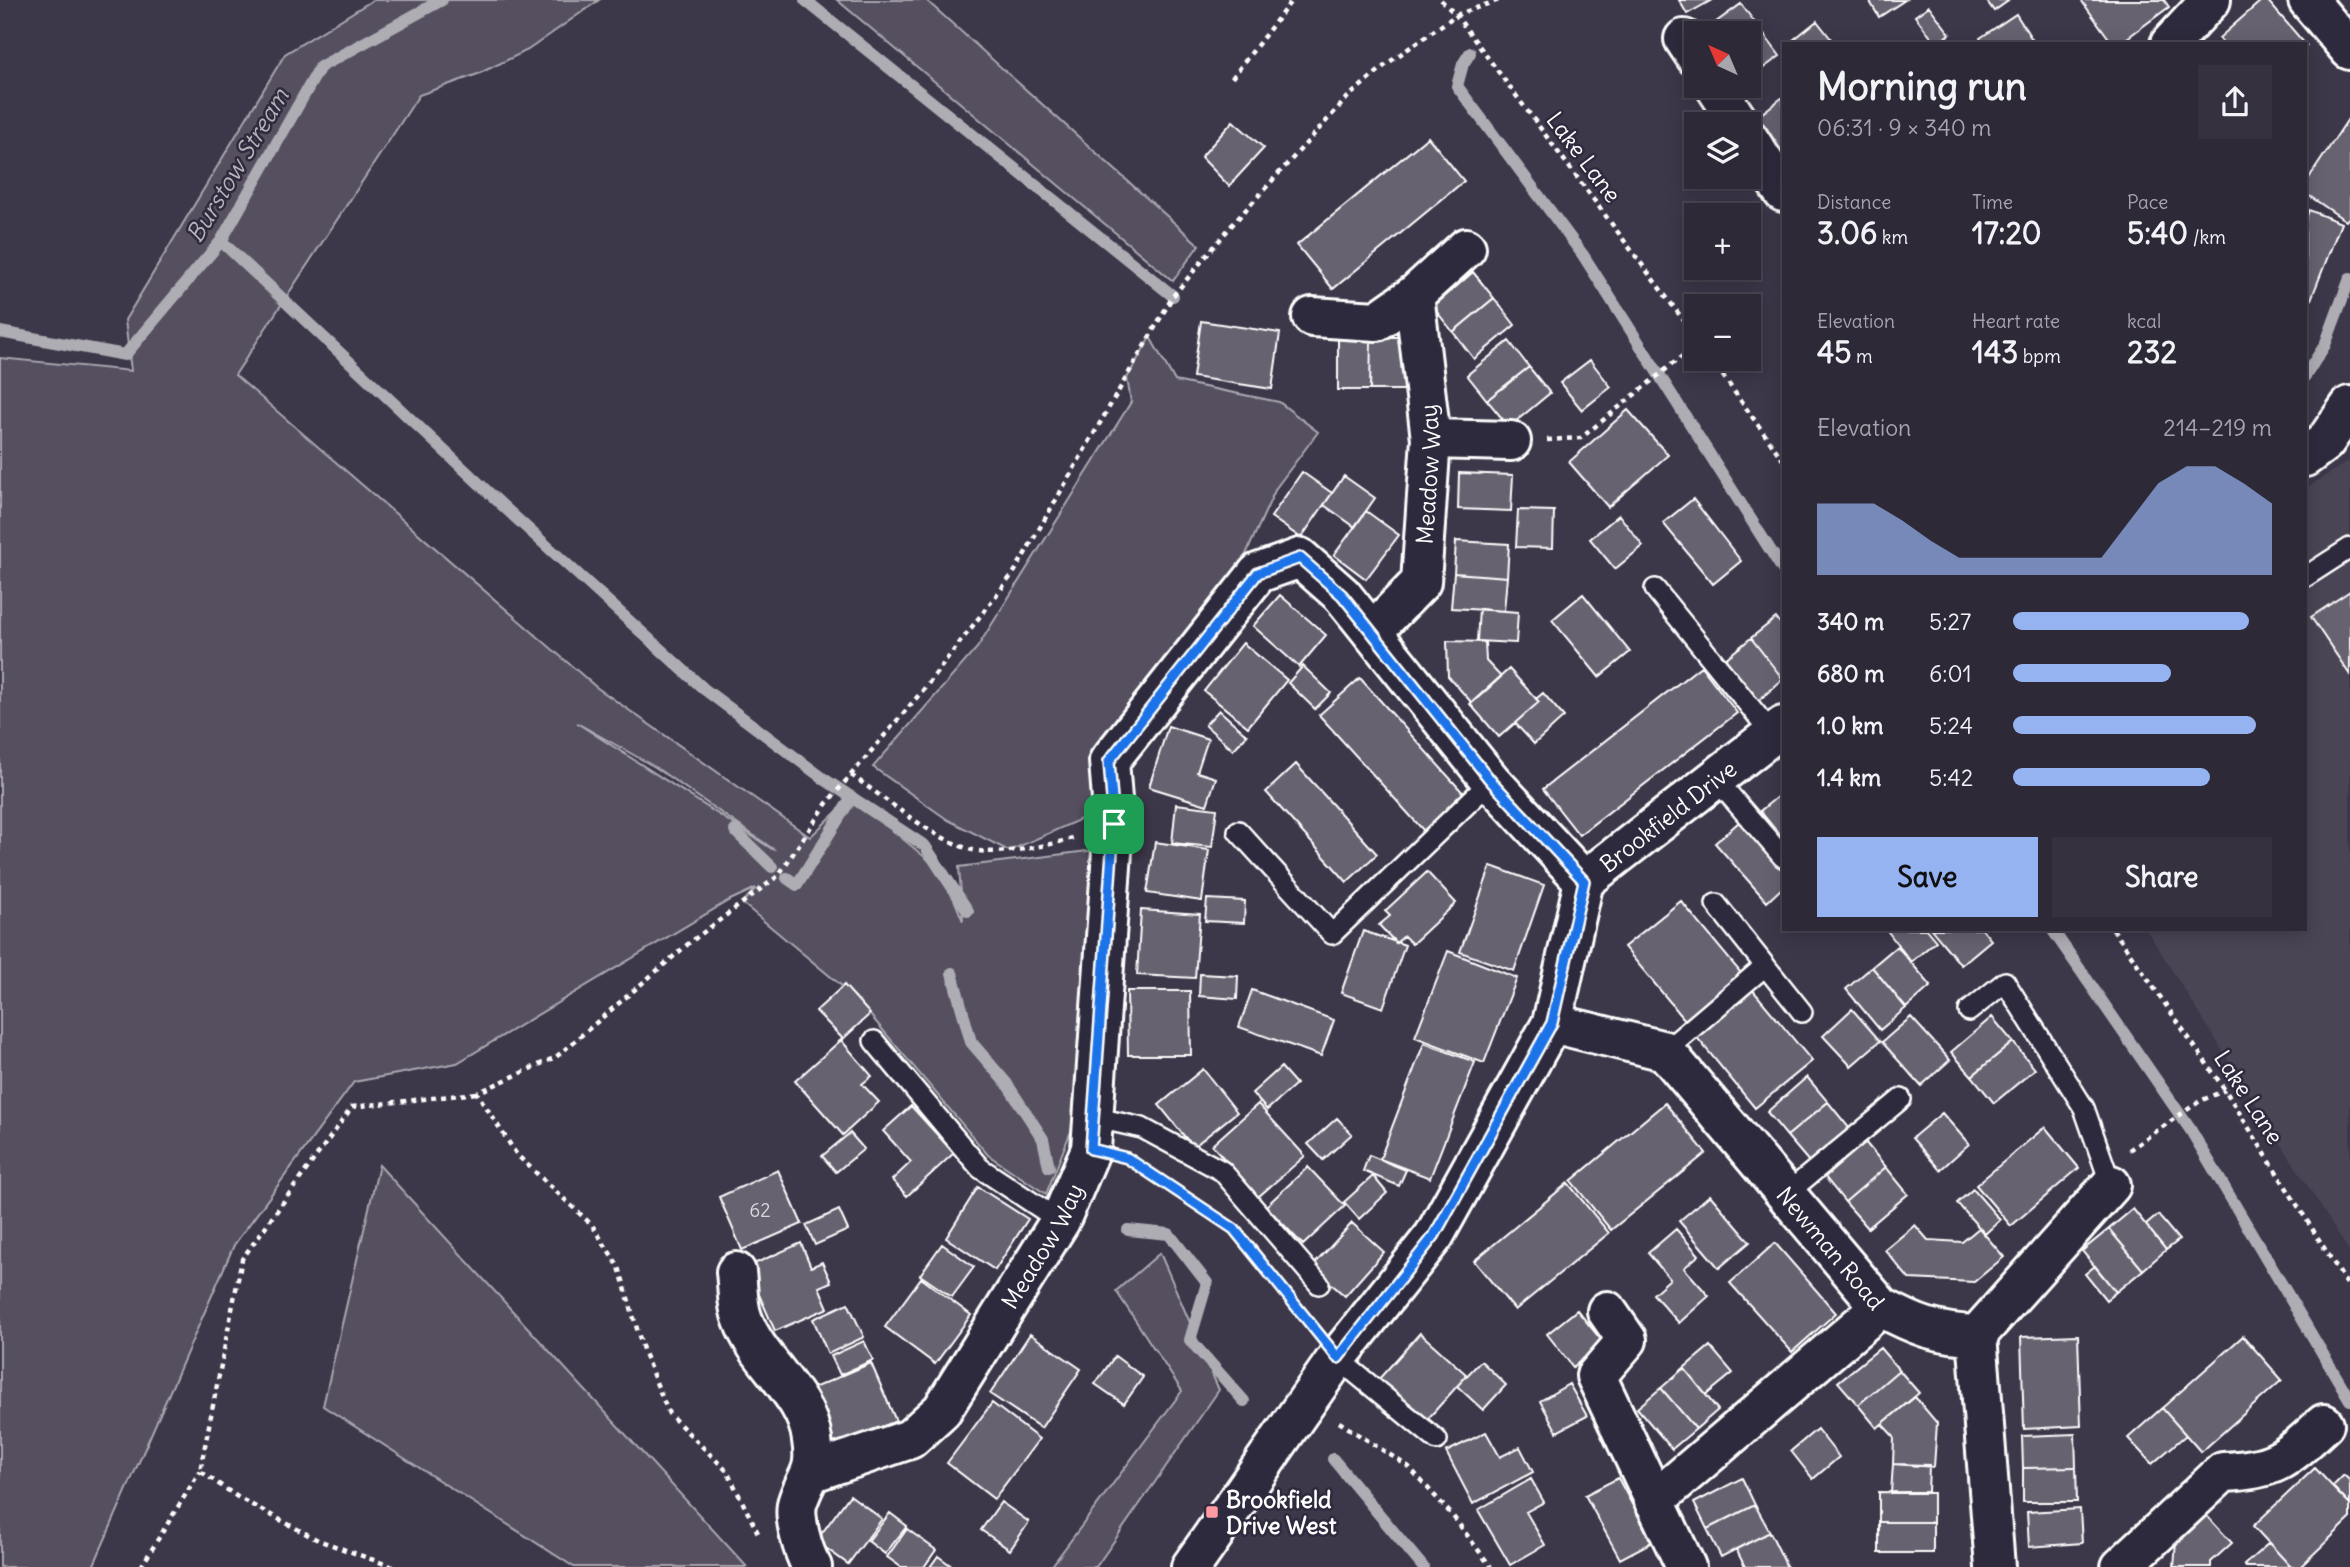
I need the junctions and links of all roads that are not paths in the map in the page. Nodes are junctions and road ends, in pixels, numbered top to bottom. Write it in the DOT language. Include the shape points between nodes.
graph roads {
  1 [pos="2308,0"];
  2 [pos="2203,2"];
  3 [pos="2171,42"];
  4 [pos="2350,50"];
  5 [pos="1761,158"];
  6 [pos="1782,190"];
  7 [pos="1466,248"];
  8 [pos="1414,295"];
  9 [pos="1312,317"];
  10 [pos="2350,406"];
  11 [pos="1431,439"];
  12 [pos="1511,441"];
  13 [pos="2307,456"];
  14 [pos="2350,548"];
  15 [pos="2307,576"];
  16 [pos="1655,589"];
  17 [pos="1372,632"];
  18 [pos="1778,730"];
  19 [pos="1715,778"];
  20 [pos="1491,781"];
  21 [pos="1238,831"];
  22 [pos="1782,856"];
  23 [pos="1584,881"];
  24 [pos="1716,904"];
  25 [pos="1765,966"];
  26 [pos="1969,1011"];
  27 [pos="1802,1012"];
  28 [pos="1552,1023"];
  29 [pos="874,1041"];
  30 [pos="1665,1051"];
  31 [pos="1901,1099"];
  32 [pos="1092,1133"];
  33 [pos="2111,1185"];
  34 [pos="1786,1194"];
  35 [pos="1060,1221"];
  36 [pos="736,1272"];
  37 [pos="1319,1284"];
  38 [pos="1881,1307"];
  39 [pos="1607,1311"];
  40 [pos="1977,1335"];
  41 [pos="1338,1358"];
  42 [pos="2324,1424"];
  43 [pos="1437,1440"];
  44 [pos="813,1472"];
  45 [pos="1654,1501"];
  46 [pos="812,1567"];
  47 [pos="1191,1567"];
  48 [pos="1686,1567"];
  49 [pos="1995,1567"];
  50 [pos="2121,1567"];
  1 -- 4 [label="street"];
  2 -- 3 [label="street"];
  5 -- 6 [label="street"];
  7 -- 8 [label="street"];
  8 -- 9 [label="street" via="1377,321"];
  8 -- 11 [label="street, Meadow Way"];
  10 -- 13 [label="street" via="2325,442"];
  11 -- 12 [label="street"];
  11 -- 17 [label="street, Meadow Way" via="1421,582"];
  14 -- 15 [label="lane"];
  16 -- 18 [label="lane"];
  17 -- 20 [label="street, Meadow Way"];
  17 -- 32 [label="street, Meadow Way" via="1342,595 1300,558 1258,573 1109,761 1114,824"];
  18 -- 19 [label="street, Brookfield Drive"];
  19 -- 22 [label="lane"];
  19 -- 23 [label="street, Brookfield Drive"];
  20 -- 21 [label="lane" via="1332,934"];
  20 -- 23 [label="street, Meadow Way"];
  23 -- 28 [label="street, Brookfield Drive"];
  24 -- 25 [label="lane"];
  25 -- 27 [label="lane"];
  25 -- 30 [label="lane"];
  26 -- 33 [label="lane" via="2005,982 2084,1108"];
  28 -- 30 [label="street"];
  28 -- 41 [label="street, Brookfield Drive" via="1434,1236"];
  29 -- 35 [label="lane" via="980,1168"];
  30 -- 34 [label="street, Newman Road"];
  31 -- 34 [label="lane"];
  32 -- 35 [label="street, Meadow Way"];
  32 -- 37 [label="lane" via="1142,1128 1222,1171"];
  33 -- 40 [label="street"];
  34 -- 38 [label="street, Newman Road"];
  35 -- 44 [label="street, Meadow Way" via="942,1410 910,1439"];
  36 -- 44 [label="street" via="742,1319 796,1399 812,1438"];
  38 -- 40 [label="street" via="1944,1334"];
  38 -- 45 [label="street, Newman Road"];
  39 -- 45 [label="street" via="1627,1340 1596,1376"];
  40 -- 49 [label="street"];
  41 -- 43 [label="lane"];
  41 -- 47 [label="street, Brookfield Drive"];
  42 -- 50 [label="street" via="2284,1460 2252,1471 2223,1472"];
  44 -- 46 [label="street" via="796,1503 803,1553"];
  45 -- 48 [label="street"];
}
